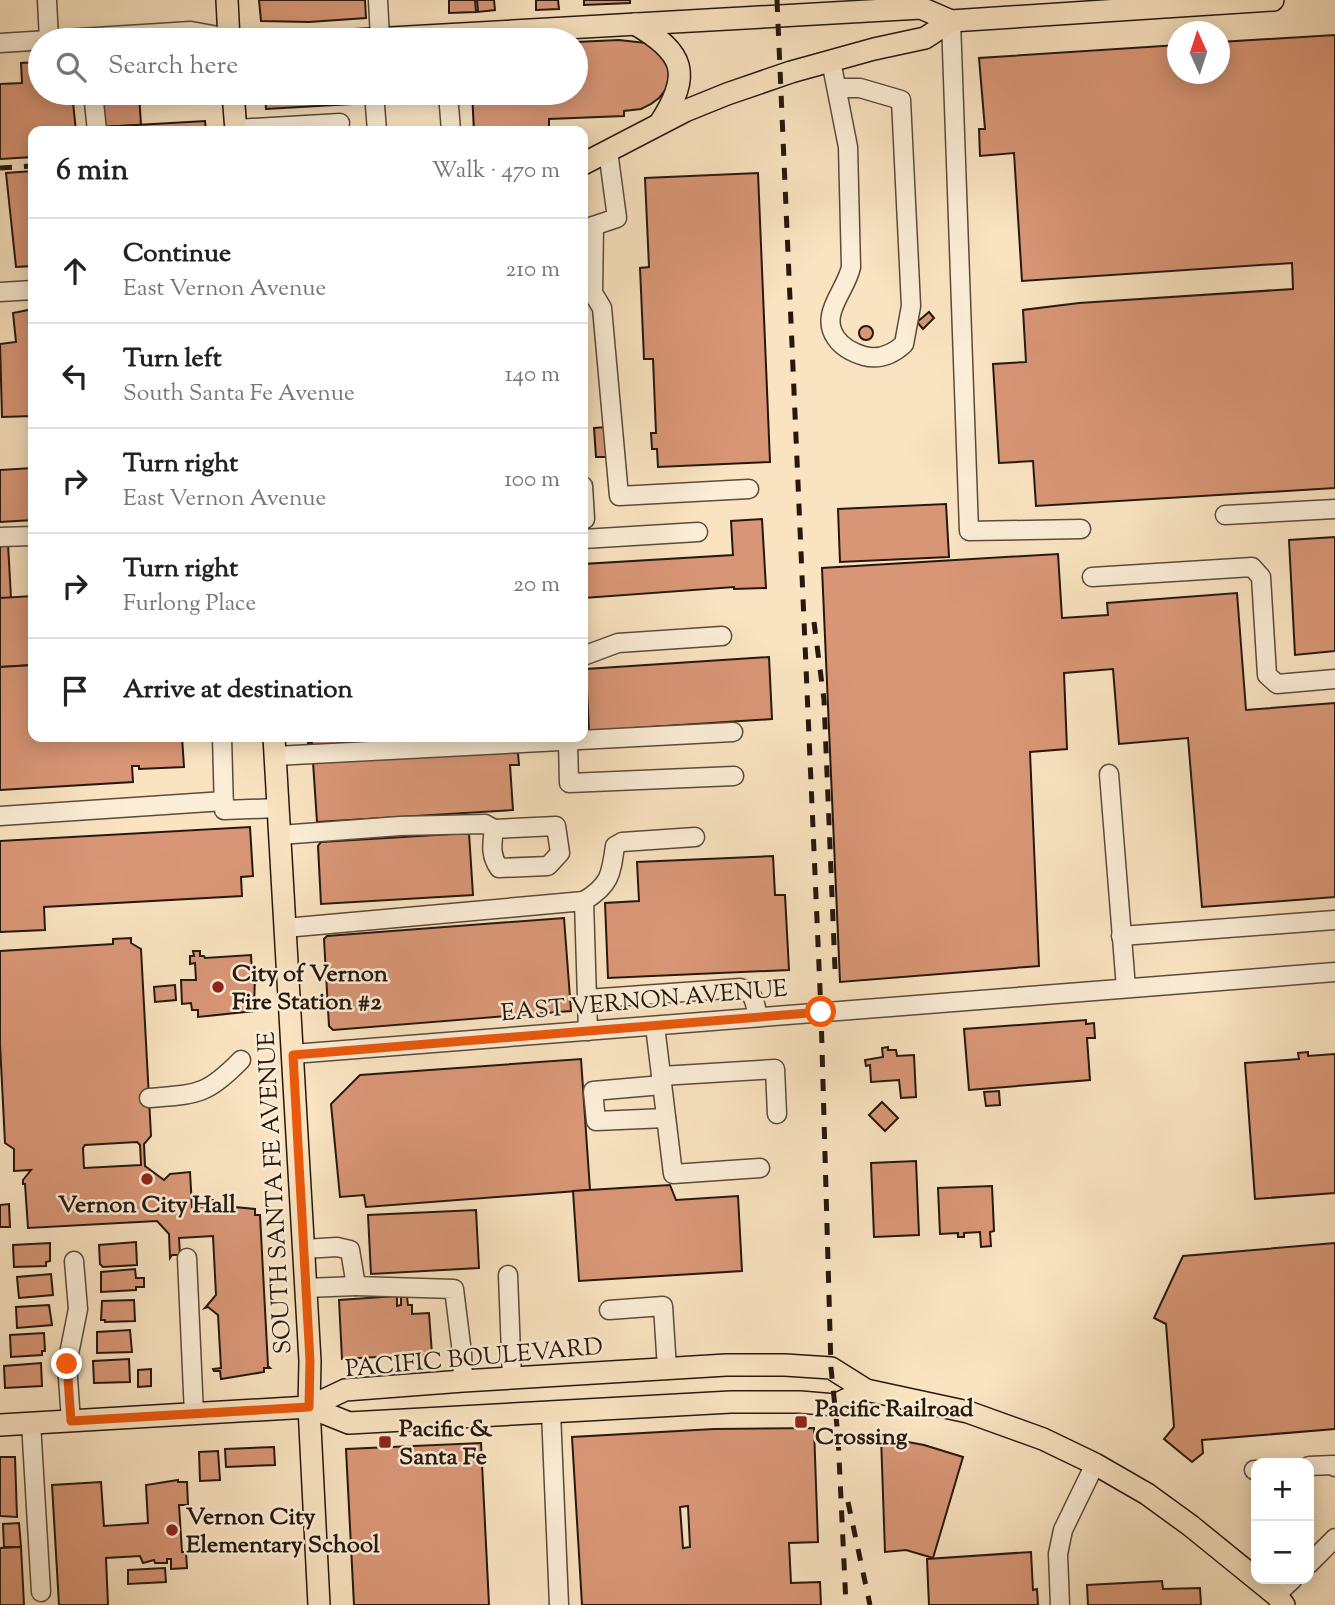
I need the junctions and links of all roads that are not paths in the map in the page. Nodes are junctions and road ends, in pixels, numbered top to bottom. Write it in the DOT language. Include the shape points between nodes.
graph roads {
  1 [pos="47,0"];
  2 [pos="227,0"];
  3 [pos="377,0"];
  4 [pos="1273,0"];
  5 [pos="757,9"];
  6 [pos="951,21"];
  7 [pos="635,24"];
  8 [pos="48,28"];
  9 [pos="230,28"];
  10 [pos="371,28"];
  11 [pos="580,28"];
  12 [pos="28,41"];
  13 [pos="0,43"];
  14 [pos="831,61"];
  15 [pos="837,88"];
  16 [pos="94,105"];
  17 [pos="234,105"];
  18 [pos="375,105"];
  19 [pos="450,105"];
  20 [pos="340,123"];
  21 [pos="659,124"];
  22 [pos="96,126"];
  23 [pos="236,126"];
  24 [pos="295,126"];
  25 [pos="377,126"];
  26 [pos="451,126"];
  27 [pos="608,151"];
  28 [pos="588,161"];
  29 [pos="588,228"];
  30 [pos="28,290"];
  31 [pos="0,292"];
  32 [pos="588,296"];
  33 [pos="748,489"];
  34 [pos="1335,509"];
  35 [pos="1225,515"];
  36 [pos="1081,529"];
  37 [pos="698,532"];
  38 [pos="28,536"];
  39 [pos="0,537"];
  40 [pos="588,539"];
  41 [pos="1092,577"];
  42 [pos="722,636"];
  43 [pos="588,654"];
  44 [pos="1335,679"];
  45 [pos="733,732"];
  46 [pos="588,741"];
  47 [pos="222,742"];
  48 [pos="568,742"];
  49 [pos="275,746"];
  50 [pos="1109,774"];
  51 [pos="734,776"];
  52 [pos="224,801"];
  53 [pos="278,808"];
  54 [pos="0,816"];
  55 [pos="494,830"];
  56 [pos="280,835"];
  57 [pos="695,837"];
  58 [pos="584,901"];
  59 [pos="1335,920"];
  60 [pos="285,928"];
  61 [pos="1121,936"];
  62 [pos="1335,972"];
  63 [pos="1126,988"];
  64 [pos="637,995"];
  65 [pos="587,999"];
  66 [pos="758,1017"];
  67 [pos="647,1026"];
  68 [pos="589,1031"];
  69 [pos="293,1055"];
  70 [pos="241,1060"];
  71 [pos="662,1080"];
  72 [pos="149,1098"];
  73 [pos="777,1114"];
  74 [pos="666,1118"];
  75 [pos="760,1168"];
  76 [pos="304,1249"];
  77 [pos="187,1258"];
  78 [pos="74,1261"];
  79 [pos="508,1275"];
  80 [pos="356,1286"];
  81 [pos="306,1288"];
  82 [pos="609,1310"];
  83 [pos="667,1368"];
  84 [pos="512,1379"];
  85 [pos="463,1381"];
  86 [pos="866,1390"];
  87 [pos="309,1407"];
  88 [pos="551,1412"];
  89 [pos="194,1414"];
  90 [pos="71,1421"];
  91 [pos="32,1423"];
  92 [pos="0,1424"];
  93 [pos="1095,1464"];
  94 [pos="1314,1466"];
  95 [pos="1335,1467"];
  96 [pos="1335,1538"];
  97 [pos="1314,1559"];
  98 [pos="1290,1584"];
  99 [pos="41,1592"];
  100 [pos="1280,1600"];
  101 [pos="319,1605"];
  102 [pos="559,1605"];
  103 [pos="1060,1605"];
  1 -- 8 [label="street"];
  2 -- 9 [label="main road"];
  3 -- 10 [label="street"];
  4 -- 6 [label="main road"];
  5 -- 6 [label="main road" via="920,8"];
  5 -- 7 [label="main road"];
  6 -- 14 [label="main road" via="925,38"];
  6 -- 36 [label="street" via="969,531"];
  7 -- 11 [label="main road"];
  7 -- 21 [label="main road" via="664,43 680,75 675,100"];
  12 -- 13 [label="street"];
  14 -- 15 [label="street"];
  14 -- 21 [label="main road" via="727,94"];
  15 -- 15 [label="street" via="848,147 851,267 830,323 839,342 877,358 904,344 911,306 901,100 860,88"];
  16 -- 22 [label="street"];
  17 -- 23 [label="main road"];
  18 -- 25 [label="street"];
  19 -- 26 [label="street"];
  20 -- 24 [label="street"];
  21 -- 27 [label="main road"];
  27 -- 28 [label="main road"];
  27 -- 29 [label="street" via="617,218"];
  29 -- 32 [label="street"];
  30 -- 31 [label="street"];
  32 -- 33 [label="street" via="602,308 619,496"];
  34 -- 35 [label="street"];
  37 -- 40 [label="street"];
  38 -- 39 [label="street"];
  41 -- 44 [label="street" via="1252,567 1261,577 1267,675 1277,684"];
  42 -- 43 [label="street" via="618,643"];
  45 -- 46 [label="street"];
  47 -- 52 [label="street"];
  48 -- 49 [label="street"];
  48 -- 51 [label="street" via="569,783"];
  49 -- 53 [label="main road, SOUTH SANTA FE AVENUE"];
  50 -- 61 [label="street"];
  52 -- 53 [label="street" via="224,810"];
  52 -- 54 [label="street"];
  53 -- 56 [label="main road, SOUTH SANTA FE AVENUE"];
  55 -- 56 [label="street" via="485,824"];
  56 -- 60 [label="main road, SOUTH SANTA FE AVENUE"];
  57 -- 58 [label="street" via="615,846 610,876 602,889"];
  58 -- 60 [label="street"];
  58 -- 65 [label="street"];
  59 -- 61 [label="street"];
  60 -- 69 [label="main road, SOUTH SANTA FE AVENUE"];
  61 -- 63 [label="street"];
  62 -- 63 [label="street, EAST VERNON AVENUE"];
  63 -- 66 [label="street, EAST VERNON AVENUE"];
  64 -- 65 [label="street"];
  64 -- 66 [label="street" via="746,989 754,998"];
  64 -- 67 [label="street"];
  65 -- 68 [label="street"];
  66 -- 67 [label="street, EAST VERNON AVENUE"];
  67 -- 68 [label="street, EAST VERNON AVENUE"];
  67 -- 71 [label="street"];
  68 -- 69 [label="street, EAST VERNON AVENUE"];
  69 -- 76 [label="main road, SOUTH SANTA FE AVENUE"];
  70 -- 72 [label="street" via="203,1092"];
  71 -- 73 [label="street" via="775,1069"];
  71 -- 74 [label="street"];
  71 -- 74 [label="street" via="593,1091 596,1121"];
  74 -- 75 [label="street" via="673,1174"];
  76 -- 80 [label="street" via="350,1250"];
  76 -- 81 [label="main road, SOUTH SANTA FE AVENUE"];
  77 -- 89 [label="street"];
  78 -- 90 [label="street" via="78,1308 67,1364"];
  79 -- 84 [label="street"];
  80 -- 81 [label="street"];
  80 -- 85 [label="street" via="454,1289"];
  81 -- 87 [label="main road, SOUTH SANTA FE AVENUE"];
  82 -- 83 [label="street" via="663,1306"];
  83 -- 84 [label="main road, PACIFIC BOULEVARD"];
  83 -- 86 [label="main road, PACIFIC BOULEVARD" via="831,1368"];
  84 -- 85 [label="main road, PACIFIC BOULEVARD"];
  85 -- 87 [label="main road, PACIFIC BOULEVARD" via="345,1390"];
  86 -- 88 [label="main road" via="835,1405 731,1402"];
  86 -- 93 [label="main road, PACIFIC BOULEVARD" via="968,1412"];
  87 -- 88 [label="main road" via="349,1423"];
  87 -- 89 [label="main road"];
  87 -- 101 [label="main road, SOUTH SANTA FE AVENUE"];
  88 -- 102 [label="street"];
  89 -- 90 [label="main road"];
  90 -- 91 [label="main road"];
  91 -- 92 [label="main road"];
  91 -- 99 [label="street"];
  93 -- 100 [label="main road, PACIFIC BOULEVARD" via="1191,1526"];
  93 -- 103 [label="street" via="1063,1530 1058,1554"];
  94 -- 95 [label="street"];
  96 -- 97 [label="street"];
  98 -- 100 [label="street"];
}
